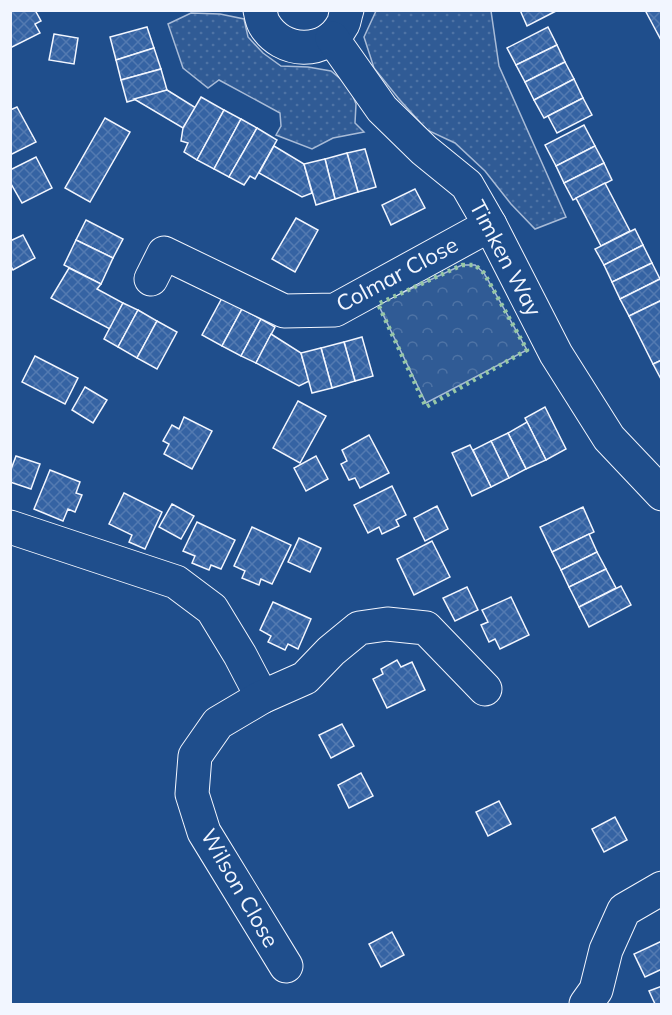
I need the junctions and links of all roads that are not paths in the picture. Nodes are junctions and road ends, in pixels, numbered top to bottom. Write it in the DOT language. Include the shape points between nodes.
graph roads {
  1 [pos="260,10"];
  2 [pos="339,24"];
  3 [pos="490,225"];
  4 [pos="151,279"];
  5 [pos="662,494"];
  6 [pos="10,527"];
  7 [pos="485,689"];
  8 [pos="262,697"];
  9 [pos="662,888"];
  10 [pos="286,966"];
  11 [pos="586,1005"];
  1 -- 2 [label="street, Timken Way" via="264,24 278,40 292,47 318,46"];
  2 -- 3 [label="street, Timken Way" via="382,110 466,185"];
  3 -- 4 [label="street, Colmar Close" via="334,310 284,311 164,253"];
  3 -- 5 [label="street, Timken Way" via="561,363 609,438"];
  6 -- 8 [label="street" via="176,582 212,609"];
  7 -- 8 [label="street, Wilson Close" via="426,628 387,624 359,628 305,678"];
  8 -- 10 [label="street, Wilson Close" via="218,723 195,756 192,794 204,832"];
  9 -- 11 [label="street" via="624,910 606,950 597,990"];
}
